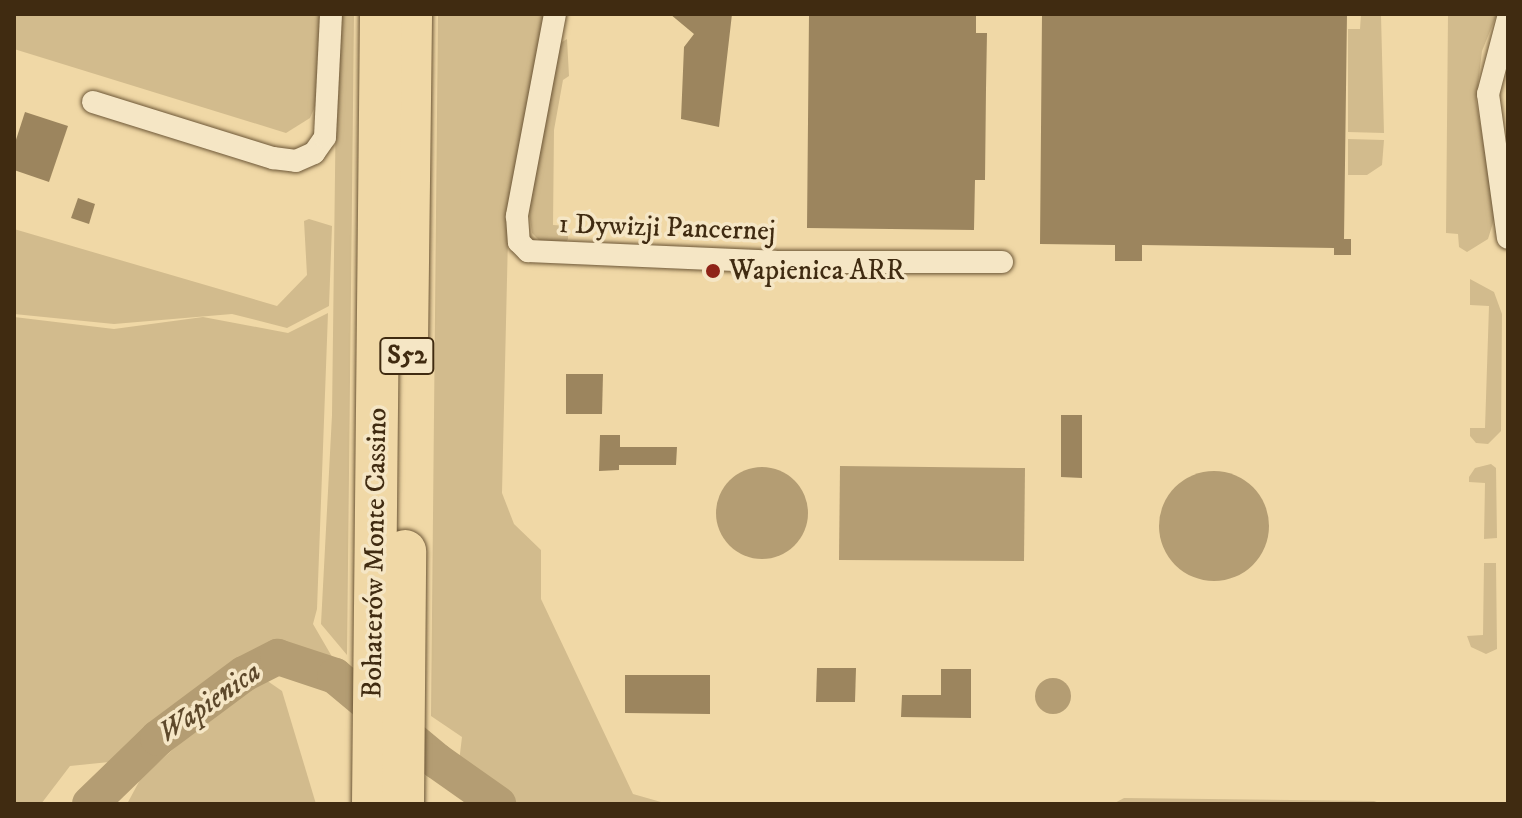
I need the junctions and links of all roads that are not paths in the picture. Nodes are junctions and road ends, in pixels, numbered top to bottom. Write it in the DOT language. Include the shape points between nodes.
graph roads {
  1 [pos="331,14"];
  2 [pos="381,14"];
  3 [pos="411,14"];
  4 [pos="555,14"];
  5 [pos="1508,18"];
  6 [pos="93,102"];
  7 [pos="1508,238"];
  8 [pos="1002,262"];
  9 [pos="393,800"];
  1 -- 6 [label="street" via="325,137 314,153 296,161"];
  2 -- 9 [label="highway, Bohaterów Monte Cassino / S52" via="373,755"];
  3 -- 9 [label="highway, Bohaterów Monte Cassino / S52" via="403,698"];
  4 -- 8 [label="street, 1 Dywizji Pancernej" via="517,216 519,242 528,251 775,262"];
  5 -- 7 [label="street" via="1488,94"];
}
